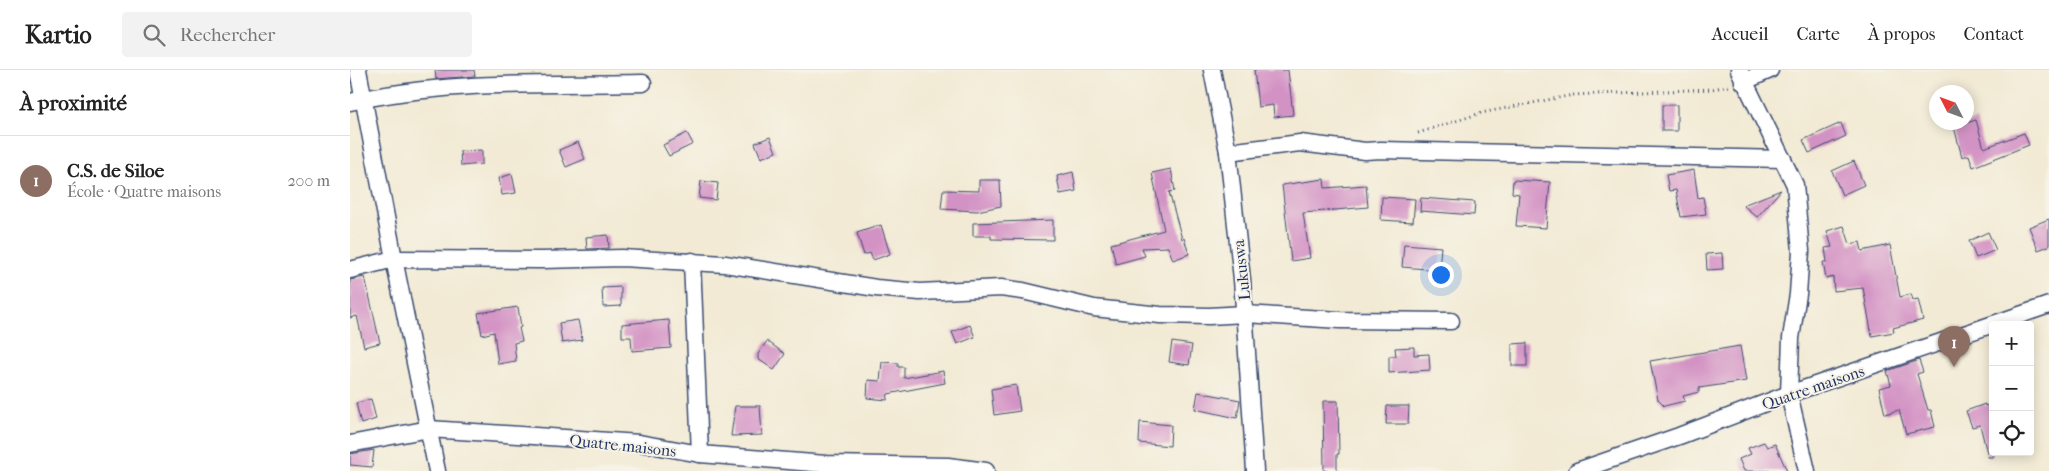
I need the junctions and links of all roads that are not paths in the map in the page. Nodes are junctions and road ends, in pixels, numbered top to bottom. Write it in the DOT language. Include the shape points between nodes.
graph roads {
  1 [pos="358,70"];
  2 [pos="1212,70"];
  3 [pos="1770,70"];
  4 [pos="1741,76"];
  5 [pos="642,83"];
  6 [pos="356,100"];
  7 [pos="1228,152"];
  8 [pos="1783,159"];
  9 [pos="394,259"];
  10 [pos="692,261"];
  11 [pos="350,270"];
  12 [pos="2049,305"];
  13 [pos="1245,314"];
  14 [pos="1451,321"];
  15 [pos="1789,394"];
  16 [pos="430,429"];
  17 [pos="350,444"];
  18 [pos="700,454"];
  19 [pos="437,471"];
  20 [pos="986,471"];
  21 [pos="1255,471"];
  22 [pos="1577,471"];
  23 [pos="1807,471"];
  1 -- 6 [label="street"];
  2 -- 7 [label="street, Lukuswa"];
  3 -- 4 [label="street"];
  4 -- 8 [label="street"];
  5 -- 6 [label="street" via="447,87"];
  6 -- 9 [label="street"];
  7 -- 8 [label="street" via="1300,143 1364,151"];
  7 -- 13 [label="street, Lukuswa"];
  8 -- 15 [label="street" via="1795,186 1801,251 1791,338"];
  9 -- 10 [label="street" via="622,258"];
  9 -- 11 [label="street"];
  9 -- 16 [label="street"];
  10 -- 13 [label="street" via="876,288 920,292 1002,288 1094,308 1160,315"];
  10 -- 18 [label="street"];
  12 -- 15 [label="street, Quatre maisons"];
  13 -- 14 [label="street" via="1340,320"];
  13 -- 21 [label="street, Lukuswa"];
  15 -- 22 [label="street, Quatre maisons"];
  15 -- 23 [label="street"];
  16 -- 17 [label="street, Quatre maisons"];
  16 -- 18 [label="street, Quatre maisons" via="639,443"];
  16 -- 19 [label="street"];
  18 -- 20 [label="street, Quatre maisons" via="826,464 948,466"];
}
